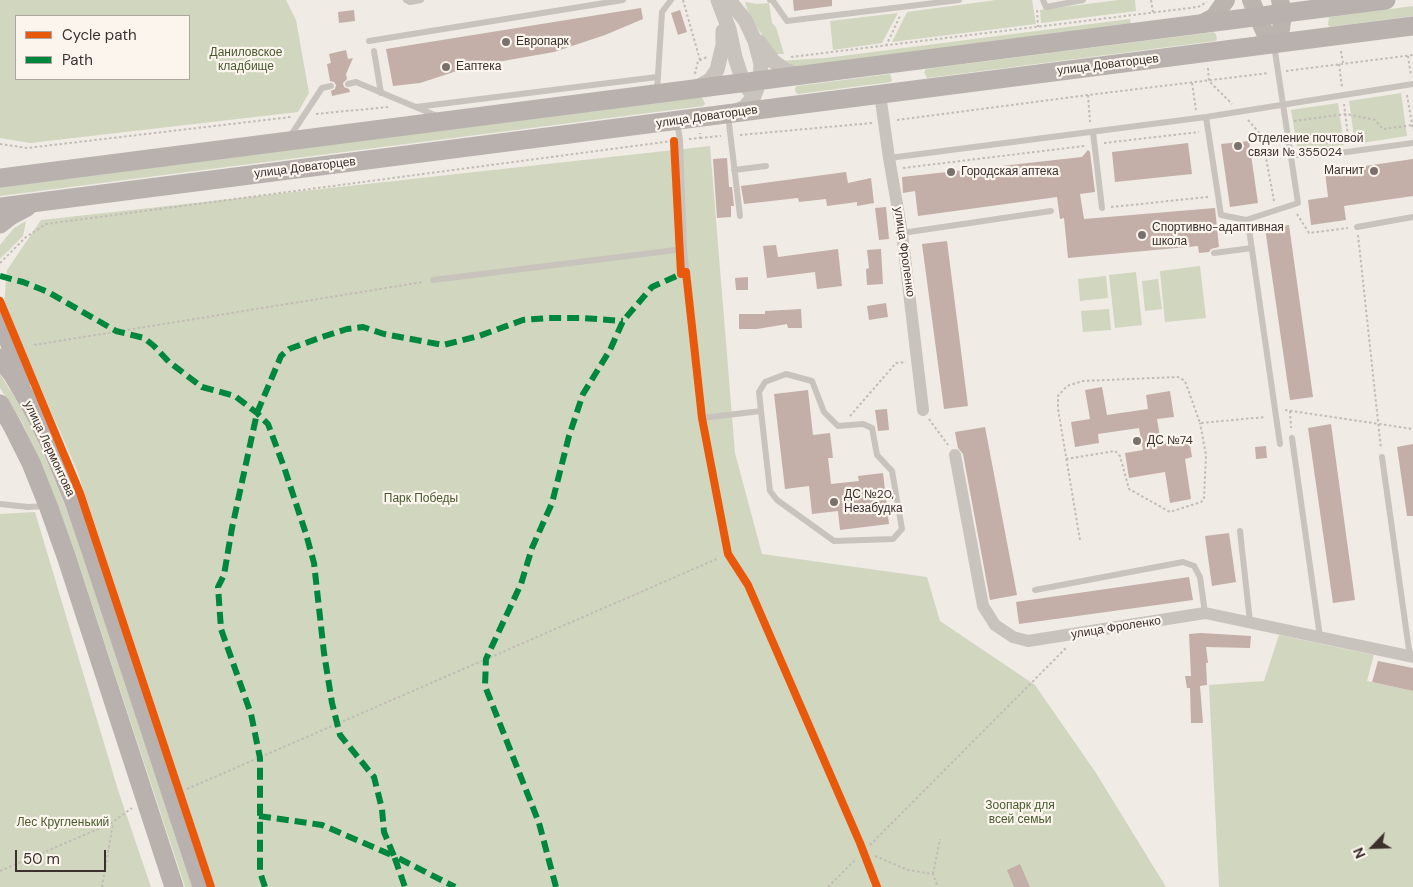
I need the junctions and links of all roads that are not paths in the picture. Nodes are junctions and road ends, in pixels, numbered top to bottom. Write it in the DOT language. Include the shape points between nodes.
graph roads {
  1 [pos="406,0"];
  2 [pos="421,0"];
  3 [pos="623,0"];
  4 [pos="671,0"];
  5 [pos="770,0"];
  6 [pos="958,0"];
  7 [pos="1043,0"];
  8 [pos="1083,0"];
  9 [pos="1218,0"];
  10 [pos="1310,0"];
  11 [pos="1386,0"];
  12 [pos="722,2"];
  13 [pos="907,5"];
  14 [pos="1282,7"];
  15 [pos="1334,7"];
  16 [pos="1254,8"];
  17 [pos="745,20"];
  18 [pos="1201,24"];
  19 [pos="1413,26"];
  20 [pos="369,41"];
  21 [pos="1274,44"];
  22 [pos="374,51"];
  23 [pos="908,61"];
  24 [pos="801,75"];
  25 [pos="696,80"];
  26 [pos="348,84"];
  27 [pos="1410,84"];
  28 [pos="657,85"];
  29 [pos="331,86"];
  30 [pos="753,86"];
  31 [pos="914,90"];
  32 [pos="381,93"];
  33 [pos="880,94"];
  34 [pos="1284,104"];
  35 [pos="414,106"];
  36 [pos="775,108"];
  37 [pos="729,114"];
  38 [pos="1206,117"];
  39 [pos="448,120"];
  40 [pos="677,121"];
  41 [pos="1092,132"];
  42 [pos="287,141"];
  43 [pos="1413,143"];
  44 [pos="1290,155"];
  45 [pos="890,164"];
  46 [pos="766,166"];
  47 [pos="734,170"];
  48 [pos="0,178"];
  49 [pos="48,201"];
  50 [pos="0,207"];
  51 [pos="1102,208"];
  52 [pos="1051,211"];
  53 [pos="740,216"];
  54 [pos="1413,218"];
  55 [pos="1246,220"];
  56 [pos="0,224"];
  57 [pos="1357,227"];
  58 [pos="902,233"];
  59 [pos="1252,248"];
  60 [pos="684,249"];
  61 [pos="1214,254"];
  62 [pos="433,280"];
  63 [pos="0,320"];
  64 [pos="0,358"];
  65 [pos="0,404"];
  66 [pos="923,410"];
  67 [pos="761,411"];
  68 [pos="702,418"];
  69 [pos="1292,438"];
  70 [pos="1280,444"];
  71 [pos="54,453"];
  72 [pos="955,455"];
  73 [pos="1382,456"];
  74 [pos="0,504"];
  75 [pos="48,505"];
  76 [pos="1240,531"];
  77 [pos="1035,590"];
  78 [pos="1205,614"];
  79 [pos="1250,622"];
  80 [pos="1320,637"];
  81 [pos="1412,657"];
  82 [pos="174,887"];
  83 [pos="202,887"];
  84 [pos="877,887"];
  1 -- 2 [label="lane"];
  3 -- 20 [label="lane"];
  4 -- 28 [label="lane" via="662,12"];
  5 -- 13 [label="lane" via="787,21"];
  6 -- 13 [label="lane"];
  7 -- 8 [label="lane" via="1046,7"];
  9 -- 18 [label="main road" via="1214,17"];
  10 -- 15 [label="main road" via="1318,5"];
  11 -- 15 [label="main road"];
  12 -- 17 [label="street"];
  12 -- 25 [label="street" via="722,56 710,80"];
  12 -- 30 [label="street" via="735,57"];
  14 -- 15 [label="main road"];
  14 -- 16 [label="main road"];
  14 -- 21 [label="main road" via="1282,29"];
  16 -- 18 [label="main road"];
  16 -- 21 [label="main road" via="1265,33"];
  17 -- 24 [label="street" via="770,57 785,70"];
  17 -- 30 [label="street" via="761,64"];
  18 -- 23 [label="main road"];
  19 -- 21 [label="main road, улица Доваторцев"];
  21 -- 31 [label="main road, улица Доваторцев"];
  21 -- 34 [label="lane"];
  22 -- 32 [label="lane"];
  23 -- 24 [label="main road"];
  23 -- 31 [label="main road"];
  24 -- 30 [label="main road"];
  25 -- 28 [label="main road"];
  25 -- 30 [label="main road"];
  26 -- 32 [label="lane" via="356,82"];
  27 -- 34 [label="lane"];
  28 -- 35 [label="lane"];
  28 -- 39 [label="main road"];
  29 -- 42 [label="lane" via="322,88"];
  30 -- 36 [label="street" via="763,104"];
  30 -- 37 [label="street" via="744,106"];
  31 -- 33 [label="main road, улица Доваторцев"];
  32 -- 35 [label="lane"];
  33 -- 36 [label="main road, улица Доваторцев"];
  33 -- 45 [label="street, улица Фроленко"];
  34 -- 38 [label="lane"];
  34 -- 44 [label="lane"];
  35 -- 39 [label="lane"];
  36 -- 37 [label="main road, улица Доваторцев"];
  37 -- 40 [label="main road, улица Доваторцев"];
  37 -- 47 [label="lane"];
  38 -- 41 [label="lane"];
  38 -- 55 [label="lane" via="1221,215"];
  39 -- 42 [label="main road"];
  40 -- 49 [label="main road, улица Доваторцев"];
  40 -- 60 [label="lane"];
  41 -- 45 [label="lane"];
  41 -- 51 [label="lane"];
  42 -- 48 [label="main road"];
  43 -- 44 [label="lane" via="1332,154"];
  44 -- 55 [label="lane" via="1298,202"];
  45 -- 58 [label="street, улица Фроленко"];
  46 -- 47 [label="lane"];
  47 -- 53 [label="lane"];
  49 -- 50 [label="main road, улица Доваторцев"];
  49 -- 56 [label="main road" via="27,207"];
  52 -- 58 [label="lane"];
  54 -- 57 [label="lane"];
  55 -- 59 [label="lane"];
  58 -- 66 [label="street, улица Фроленко"];
  59 -- 61 [label="lane"];
  59 -- 70 [label="lane"];
  60 -- 62 [label="lane"];
  60 -- 68 [label="lane"];
  63 -- 71 [label="main road"];
  64 -- 71 [label="main road, улица Лермонтова" via="36,415"];
  65 -- 75 [label="main road, улица Лермонтова" via="14,427"];
  67 -- 67 [label="lane" via="759,392 765,382 786,374 812,380 824,412 838,426 863,424 872,428 877,456 892,471 902,529 893,539 834,541 777,500 770,491"];
  67 -- 68 [label="lane"];
  68 -- 84 [label="lane" via="728,554 748,585"];
  69 -- 80 [label="lane"];
  71 -- 83 [label="main road, улица Лермонтова" via="91,551"];
  72 -- 78 [label="street, улица Фроленко" via="983,606 994,625 1013,637 1028,641"];
  73 -- 81 [label="lane"];
  74 -- 75 [label="lane"];
  75 -- 82 [label="main road, улица Лермонтова"];
  76 -- 79 [label="lane"];
  77 -- 78 [label="lane" via="1183,562 1194,566 1200,577"];
  78 -- 79 [label="street, улица Фроленко"];
  79 -- 80 [label="street, улица Фроленко"];
  80 -- 81 [label="street, улица Фроленко"];
}
